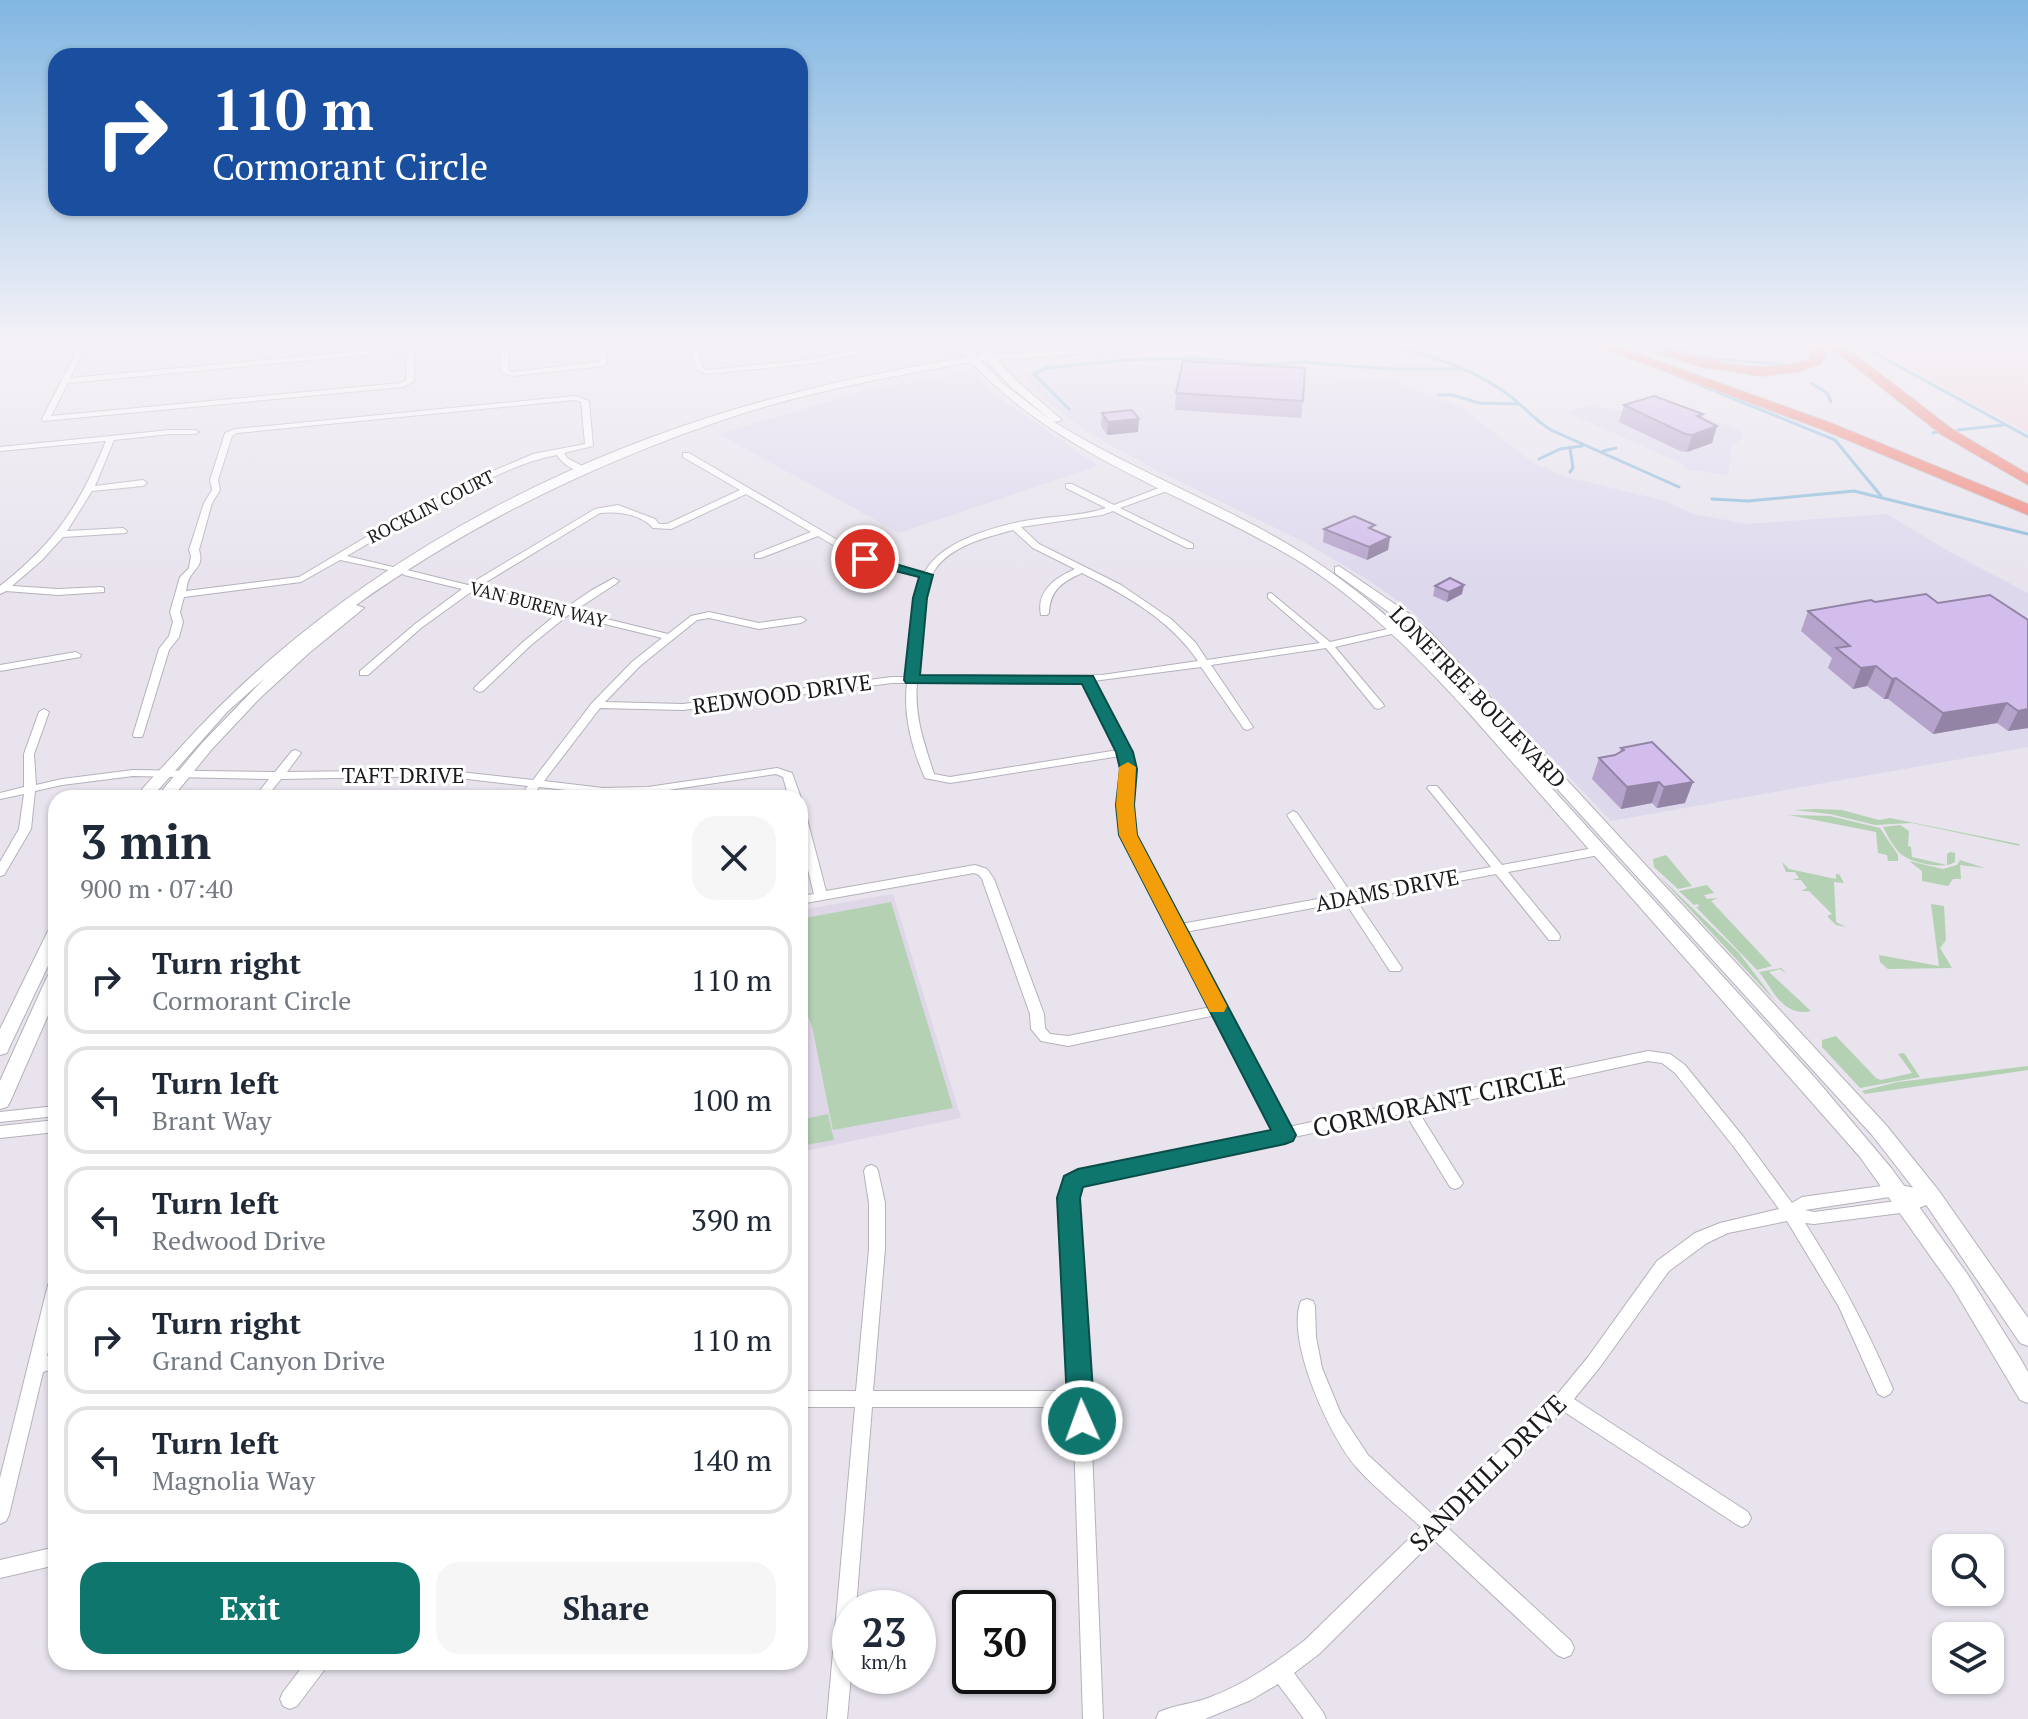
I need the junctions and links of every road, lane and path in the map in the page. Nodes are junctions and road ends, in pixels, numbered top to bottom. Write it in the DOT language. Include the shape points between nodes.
graph roads {
  1 [pos="352,420"];
  2 [pos="587,420"];
  3 [pos="720,420"];
  4 [pos="744,420"];
  5 [pos="1041,420"];
  6 [pos="1060,420"];
  7 [pos="1810,420"];
  8 [pos="1842,420"];
  9 [pos="1932,420"];
  10 [pos="195,432"];
  11 [pos="111,438"];
  12 [pos="4,449"];
  13 [pos="560,453"];
  14 [pos="686,455"];
  15 [pos="0,462"];
  16 [pos="583,470"];
  17 [pos="2028,480"];
  18 [pos="143,483"];
  19 [pos="1069,486"];
  20 [pos="1169,487"];
  21 [pos="89,489"];
  22 [pos="748,490"];
  23 [pos="2028,496"];
  24 [pos="1113,508"];
  25 [pos="2028,510"];
  26 [pos="1014,526"];
  27 [pos="123,531"];
  28 [pos="820,532"];
  29 [pos="63,534"];
  30 [pos="1190,546"];
  31 [pos="758,556"];
  32 [pos="340,557"];
  33 [pos="1083,569"];
  34 [pos="400,572"];
  35 [pos="926,575"];
  36 [pos="614,581"];
  37 [pos="470,588"];
  38 [pos="2,590"];
  39 [pos="101,590"];
  40 [pos="180,595"];
  41 [pos="1271,596"];
  42 [pos="565,612"];
  43 [pos="1044,613"];
  44 [pos="801,620"];
  45 [pos="1415,626"];
  46 [pos="1397,630"];
  47 [pos="669,637"];
  48 [pos="1328,645"];
  49 [pos="76,655"];
  50 [pos="1205,664"];
  51 [pos="0,668"];
  52 [pos="364,673"];
  53 [pos="1087,679"];
  54 [pos="912,680"];
  55 [pos="479,689"];
  56 [pos="596,705"];
  57 [pos="1379,706"];
  58 [pos="44,712"];
  59 [pos="1248,727"];
  60 [pos="138,735"];
  61 [pos="1125,752"];
  62 [pos="296,753"];
  63 [pos="163,774"];
  64 [pos="183,774"];
  65 [pos="277,776"];
  66 [pos="535,785"];
  67 [pos="30,788"];
  68 [pos="1433,788"];
  69 [pos="150,790"];
  70 [pos="170,790"];
  71 [pos="266,790"];
  72 [pos="531,790"];
  73 [pos="578,790"];
  74 [pos="642,790"];
  75 [pos="793,790"];
  76 [pos="0,796"];
  77 [pos="1293,815"];
  78 [pos="808,846"];
  79 [pos="1622,848"];
  80 [pos="1599,851"];
  81 [pos="1499,869"];
  82 [pos="0,872"];
  83 [pos="821,897"];
  84 [pos="1348,897"];
  85 [pos="808,899"];
  86 [pos="1176,929"];
  87 [pos="1554,937"];
  88 [pos="48,948"];
  89 [pos="1395,968"];
  90 [pos="1712,977"];
  91 [pos="48,995"];
  92 [pos="1219,1010"];
  93 [pos="1789,1030"];
  94 [pos="0,1048"];
  95 [pos="0,1102"];
  96 [pos="1409,1108"];
  97 [pos="48,1112"];
  98 [pos="0,1117"];
  99 [pos="48,1127"];
  100 [pos="0,1132"];
  101 [pos="1285,1135"];
  102 [pos="871,1171"];
  103 [pos="1455,1183"];
  104 [pos="1896,1190"];
  105 [pos="1932,1197"];
  106 [pos="1908,1206"];
  107 [pos="1791,1214"];
  108 [pos="1307,1306"];
  109 [pos="48,1317"];
  110 [pos="2028,1336"];
  111 [pos="48,1363"];
  112 [pos="36,1366"];
  113 [pos="1884,1389"];
  114 [pos="2028,1393"];
  115 [pos="808,1399"];
  116 [pos="864,1399"];
  117 [pos="1081,1399"];
  118 [pos="1562,1401"];
  119 [pos="0,1515"];
  120 [pos="1742,1518"];
  121 [pos="1433,1530"];
  122 [pos="48,1558"];
  123 [pos="0,1569"];
  124 [pos="1564,1648"];
  125 [pos="312,1670"];
  126 [pos="1282,1672"];
  127 [pos="290,1699"];
  128 [pos="837,1719"];
  129 [pos="1093,1719"];
  130 [pos="1166,1719"];
  131 [pos="1316,1719"];
  1 -- 40 [label="street, ROCKLIN COURT" via="228,435 193,569"];
  2 -- 13 [label="street, ROCKLIN COURT" via="591,444"];
  3 -- 16 [label="main road"];
  4 -- 34 [label="main road" via="667,444 535,500"];
  5 -- 20 [label="main road, LONETREE BOULEVARD" via="1101,458"];
  6 -- 20 [label="main road, LONETREE BOULEVARD"];
  7 -- 25 [label="highway"];
  8 -- 23 [label="highway"];
  9 -- 17 [label="highway"];
  10 -- 11 [label="street"];
  11 -- 12 [label="street"];
  11 -- 21 [label="street"];
  12 -- 15 [label="street"];
  13 -- 16 [label="street"];
  13 -- 32 [label="street, ROCKLIN COURT" via="536,456 482,479"];
  14 -- 22 [label="street"];
  16 -- 34 [label="main road" via="480,519"];
  18 -- 21 [label="street"];
  19 -- 24 [label="street"];
  20 -- 24 [label="street"];
  20 -- 45 [label="main road, LONETREE BOULEVARD" via="1304,548"];
  20 -- 46 [label="main road, LONETREE BOULEVARD" via="1321,569"];
  21 -- 29 [label="street"];
  22 -- 28 [label="street"];
  22 -- 37 [label="street" via="668,527 623,509 605,509"];
  24 -- 26 [label="street"];
  24 -- 30 [label="street"];
  26 -- 33 [label="street" via="1036,546"];
  26 -- 35 [label="street" via="959,545"];
  27 -- 29 [label="street"];
  28 -- 31 [label="street"];
  28 -- 35 [label="street" via="874,563"];
  29 -- 38 [label="street"];
  32 -- 34 [label="street, VAN BUREN WAY"];
  32 -- 40 [label="street, ROCKLIN COURT" via="293,581"];
  33 -- 43 [label="street" via="1049,589"];
  33 -- 50 [label="street" via="1168,621"];
  34 -- 37 [label="street, VAN BUREN WAY"];
  34 -- 63 [label="main road" via="328,616 264,668"];
  34 -- 64 [label="main road" via="283,670"];
  35 -- 54 [label="street"];
  36 -- 42 [label="street"];
  37 -- 42 [label="street, VAN BUREN WAY"];
  37 -- 52 [label="street"];
  38 -- 39 [label="street"];
  40 -- 60 [label="street, ROCKLIN COURT" via="174,637 164,649"];
  41 -- 48 [label="street"];
  42 -- 47 [label="street, VAN BUREN WAY"];
  42 -- 55 [label="street"];
  44 -- 47 [label="street" via="759,626 704,615"];
  45 -- 46 [label="main road"];
  45 -- 79 [label="main road, LONETREE BOULEVARD"];
  46 -- 48 [label="street, REDWOOD DRIVE"];
  46 -- 80 [label="main road, LONETREE BOULEVARD"];
  47 -- 56 [label="street"];
  48 -- 50 [label="street, REDWOOD DRIVE"];
  48 -- 57 [label="street"];
  49 -- 51 [label="street"];
  50 -- 53 [label="street, REDWOOD DRIVE"];
  50 -- 59 [label="street"];
  53 -- 54 [label="street, REDWOOD DRIVE"];
  53 -- 61 [label="street"];
  54 -- 56 [label="street, REDWOOD DRIVE" via="683,707"];
  54 -- 61 [label="street" via="913,722 926,772 935,779"];
  56 -- 66 [label="street"];
  58 -- 67 [label="street" via="29,754"];
  61 -- 86 [label="street" via="1128,835"];
  62 -- 65 [label="street"];
  63 -- 64 [label="street, TAFT DRIVE"];
  63 -- 67 [label="street, TAFT DRIVE" via="109,775"];
  63 -- 69 [label="main road"];
  64 -- 65 [label="street, TAFT DRIVE"];
  64 -- 70 [label="main road"];
  65 -- 66 [label="street, TAFT DRIVE" via="442,773"];
  65 -- 71 [label="street"];
  66 -- 72 [label="street"];
  66 -- 73 [label="street, TAFT DRIVE"];
  67 -- 76 [label="street, TAFT DRIVE"];
  67 -- 82 [label="street" via="25,829"];
  68 -- 81 [label="street"];
  74 -- 75 [label="street, TAFT DRIVE" via="777,771 788,775"];
  77 -- 84 [label="street"];
  78 -- 83 [label="street"];
  79 -- 80 [label="main road"];
  79 -- 93 [label="main road, LONETREE BOULEVARD"];
  80 -- 81 [label="street, ADAMS DRIVE"];
  80 -- 90 [label="main road, LONETREE BOULEVARD"];
  81 -- 84 [label="street, ADAMS DRIVE"];
  81 -- 87 [label="street"];
  83 -- 85 [label="street"];
  83 -- 92 [label="street" via="964,869 983,872 1037,1014 1038,1029 1046,1038 1068,1041"];
  84 -- 86 [label="street, ADAMS DRIVE"];
  84 -- 89 [label="street"];
  86 -- 92 [label="street"];
  88 -- 94 [label="main road"];
  90 -- 93 [label="main road, LONETREE BOULEVARD" via="1734,985 1776,1029"];
  90 -- 104 [label="main road, LONETREE BOULEVARD"];
  91 -- 95 [label="main road"];
  92 -- 101 [label="street"];
  93 -- 105 [label="main road, LONETREE BOULEVARD" via="1895,1147"];
  96 -- 101 [label="street, CORMORANT CIRCLE"];
  96 -- 103 [label="street"];
  96 -- 107 [label="street, CORMORANT CIRCLE" via="1660,1056 1680,1069"];
  97 -- 98 [label="street"];
  99 -- 100 [label="street"];
  101 -- 117 [label="street, CORMORANT CIRCLE" via="1072,1183"];
  102 -- 116 [label="street" via="879,1225"];
  104 -- 105 [label="street, SANDHILL DRIVE"];
  104 -- 106 [label="main road, LONETREE BOULEVARD"];
  104 -- 107 [label="street, SANDHILL DRIVE" via="1802,1203"];
  105 -- 106 [label="street, SANDHILL DRIVE"];
  105 -- 110 [label="main road, LONETREE BOULEVARD"];
  106 -- 107 [label="street, SANDHILL DRIVE" via="1814,1218"];
  106 -- 114 [label="main road, LONETREE BOULEVARD"];
  107 -- 113 [label="street, CORMORANT CIRCLE" via="1866,1341"];
  107 -- 118 [label="street, SANDHILL DRIVE" via="1725,1227 1681,1250 1663,1266"];
  108 -- 121 [label="street" via="1314,1368 1334,1418 1362,1461"];
  109 -- 112 [label="street"];
  111 -- 112 [label="street"];
  112 -- 119 [label="street"];
  115 -- 116 [label="street"];
  116 -- 117 [label="street"];
  116 -- 128 [label="street"];
  117 -- 129 [label="street, CORMORANT CIRCLE"];
  118 -- 120 [label="street"];
  118 -- 121 [label="street, SANDHILL DRIVE"];
  121 -- 124 [label="street"];
  121 -- 126 [label="street, SANDHILL DRIVE"];
  122 -- 123 [label="street"];
  125 -- 127 [label="street"];
  126 -- 130 [label="street, SANDHILL DRIVE" via="1245,1694"];
  126 -- 131 [label="street"];
}
